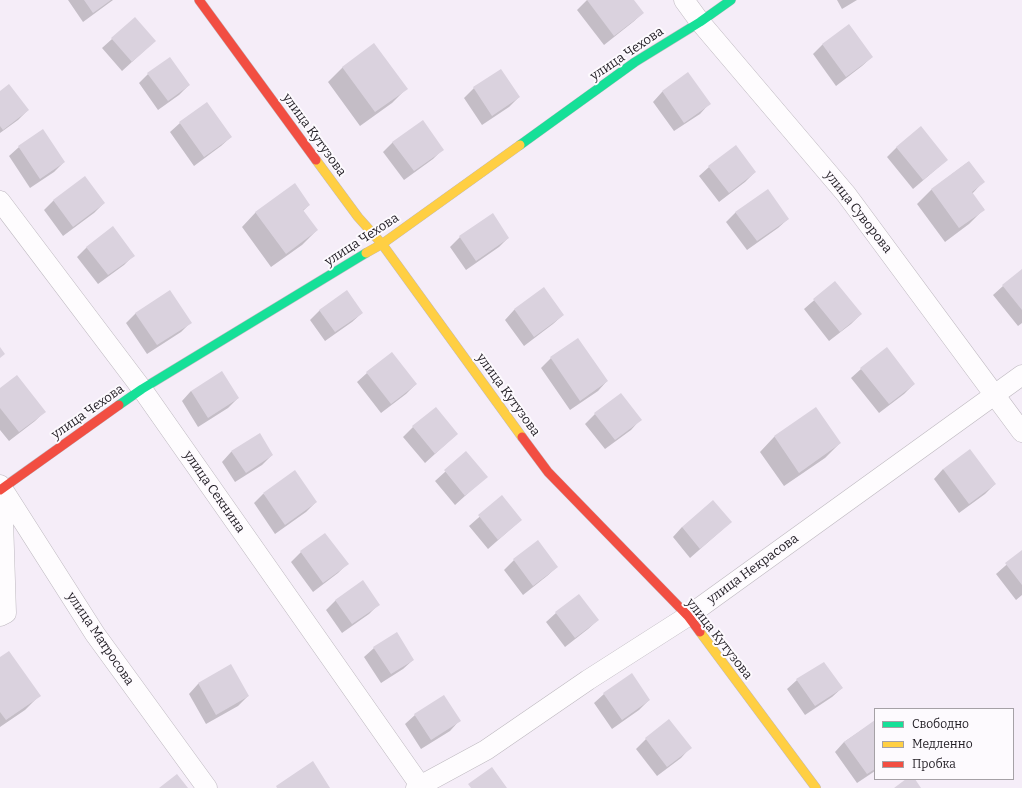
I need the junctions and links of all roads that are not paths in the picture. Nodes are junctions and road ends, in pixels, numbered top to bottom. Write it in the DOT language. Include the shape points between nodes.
graph roads {
  1 [pos="199,0"];
  2 [pos="684,0"];
  3 [pos="731,0"];
  4 [pos="700,22"];
  5 [pos="0,202"];
  6 [pos="382,244"];
  7 [pos="1022,375"];
  8 [pos="142,389"];
  9 [pos="994,395"];
  10 [pos="1022,432"];
  11 [pos="1,488"];
  12 [pos="0,616"];
  13 [pos="688,616"];
  14 [pos="419,787"];
  15 [pos="207,788"];
  16 [pos="816,788"];
  1 -- 6 [label="street, улица Кутузова" via="358,217"];
  2 -- 4 [label="street, улица Суворова"];
  3 -- 4 [label="street, улица Чехова"];
  4 -- 6 [label="street, улица Чехова" via="635,62"];
  4 -- 9 [label="street, улица Суворова" via="846,194"];
  5 -- 8 [label="street, улица Секнина"];
  6 -- 8 [label="street, улица Чехова"];
  6 -- 13 [label="street, улица Кутузова" via="548,472"];
  7 -- 9 [label="street, улица Некрасова"];
  8 -- 11 [label="street, улица Чехова"];
  8 -- 14 [label="street, улица Секнина"];
  9 -- 10 [label="street, улица Суворова"];
  9 -- 13 [label="street, улица Некрасова"];
  11 -- 12 [label="street" via="6,613"];
  11 -- 15 [label="street, улица Матросова" via="95,634"];
  13 -- 14 [label="street, улица Некрасова" via="486,750"];
  13 -- 16 [label="street, улица Кутузова"];
}
